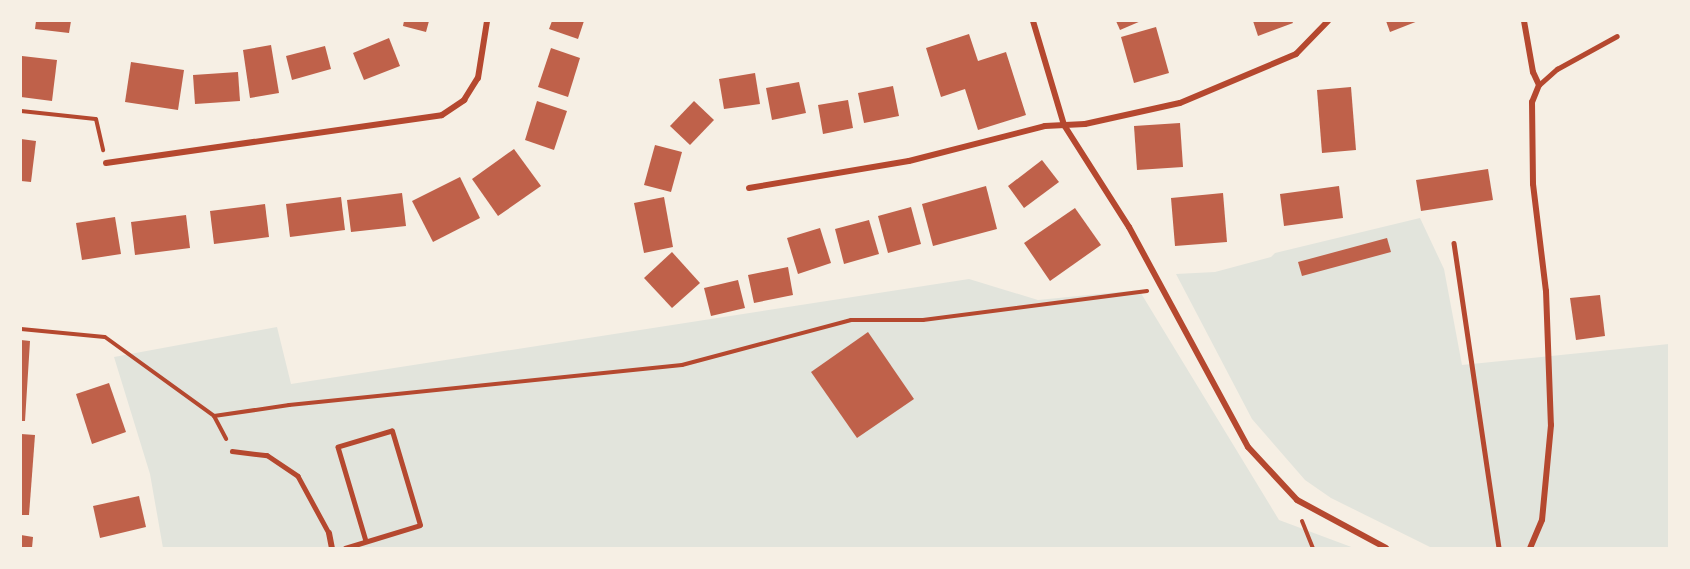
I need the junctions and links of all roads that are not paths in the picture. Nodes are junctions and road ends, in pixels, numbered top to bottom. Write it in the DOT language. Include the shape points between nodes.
graph roads {
  1 [pos="488,21"];
  2 [pos="1033,21"];
  3 [pos="1328,21"];
  4 [pos="1524,21"];
  5 [pos="1617,36"];
  6 [pos="1539,85"];
  7 [pos="1064,125"];
  8 [pos="106,163"];
  9 [pos="749,188"];
  10 [pos="1454,243"];
  11 [pos="232,451"];
  12 [pos="329,533"];
  13 [pos="366,542"];
  14 [pos="332,548"];
  15 [pos="345,548"];
  16 [pos="1386,548"];
  17 [pos="1498,548"];
  18 [pos="1530,548"];
  1 -- 8 [label="street" via="478,78 464,100 442,116"];
  2 -- 7 [label="street"];
  3 -- 7 [label="street" via="1296,54 1180,103"];
  4 -- 6 [label="street"];
  5 -- 6 [label="lane" via="1557,69"];
  6 -- 18 [label="street" via="1532,102 1533,184 1546,291 1551,425 1542,520"];
  7 -- 9 [label="street" via="1045,126 909,161"];
  7 -- 16 [label="street" via="1163,288 1237,429 1272,477 1297,500"];
  10 -- 17 [label="lane"];
  11 -- 12 [label="lane" via="267,455 297,476"];
  12 -- 14 [label="street"];
  13 -- 13 [label="lane" via="338,447 392,431 420,525"];
  13 -- 15 [label="lane"];
}
